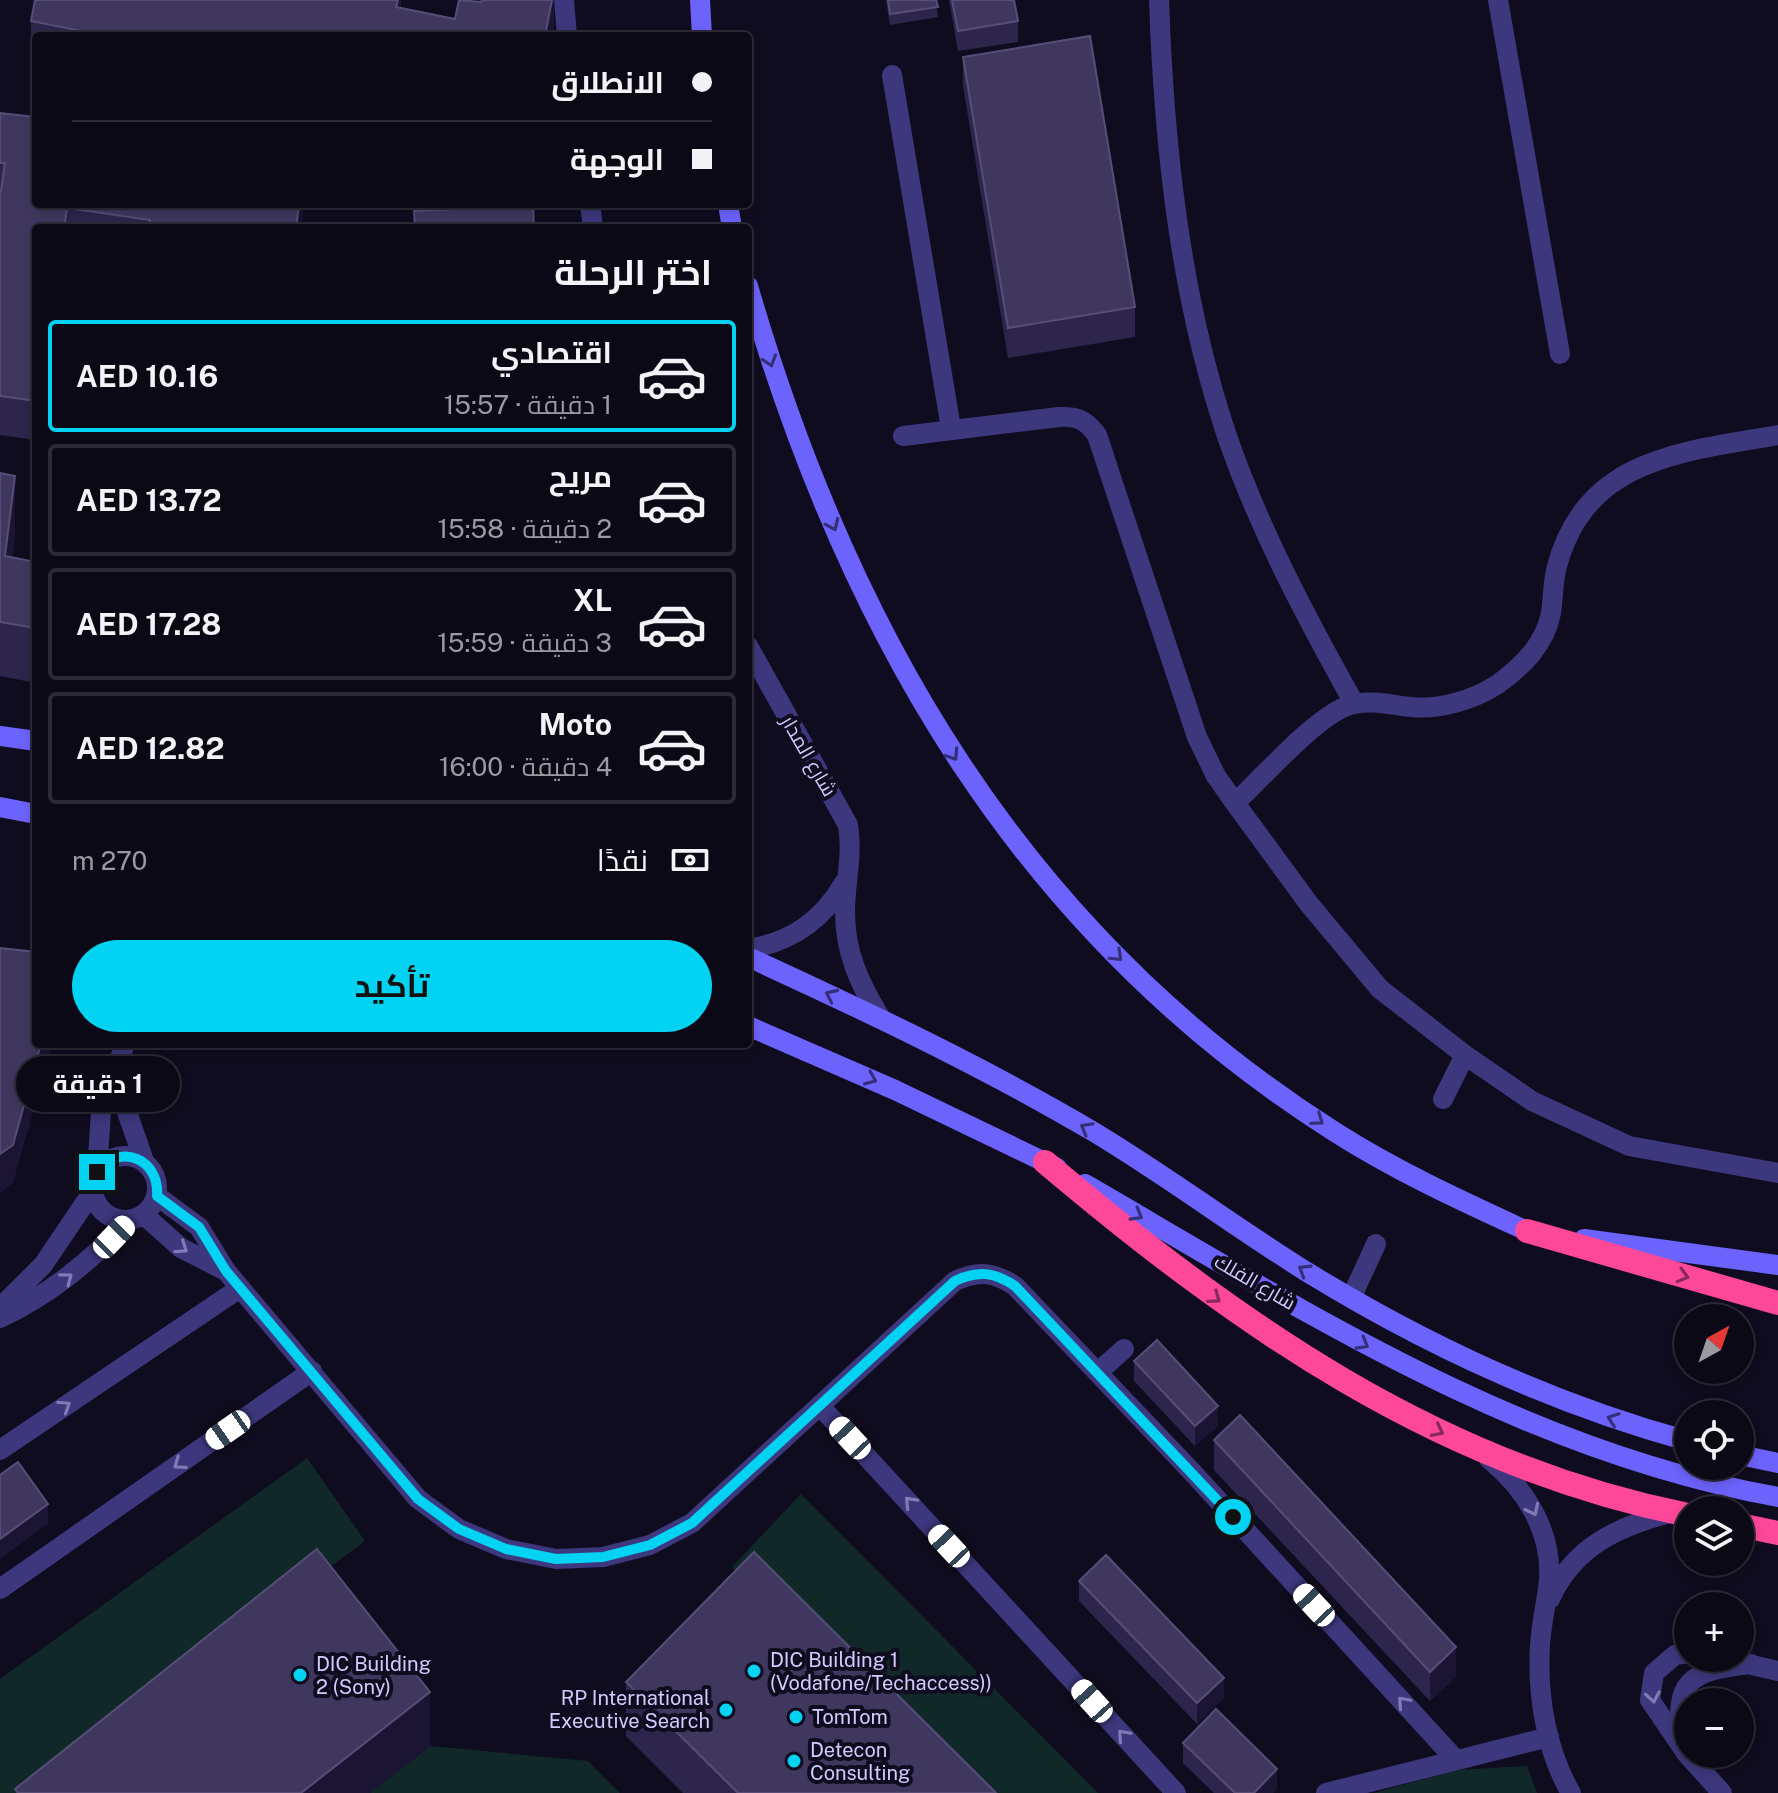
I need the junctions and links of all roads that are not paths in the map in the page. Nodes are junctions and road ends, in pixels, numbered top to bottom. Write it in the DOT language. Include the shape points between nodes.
graph roads {
  1 [pos="564,0"];
  2 [pos="700,0"];
  3 [pos="1159,0"];
  4 [pos="1498,0"];
  5 [pos="567,32"];
  6 [pos="702,32"];
  7 [pos="892,75"];
  8 [pos="752,298"];
  9 [pos="1560,354"];
  10 [pos="951,428"];
  11 [pos="1778,435"];
  12 [pos="903,436"];
  13 [pos="752,653"];
  14 [pos="1354,703"];
  15 [pos="0,736"];
  16 [pos="32,740"];
  17 [pos="1235,803"];
  18 [pos="0,807"];
  19 [pos="32,813"];
  20 [pos="850,872"];
  21 [pos="752,948"];
  22 [pos="752,959"];
  23 [pos="880,1017"];
  24 [pos="752,1028"];
  25 [pos="124,1049"];
  26 [pos="1465,1055"];
  27 [pos="1443,1099"];
  28 [pos="144,1161"];
  29 [pos="1045,1162"];
  30 [pos="1778,1173"];
  31 [pos="95,1182"];
  32 [pos="157,1196"];
  33 [pos="137,1218"];
  34 [pos="1527,1231"];
  35 [pos="1376,1244"];
  36 [pos="1778,1265"];
  37 [pos="226,1271"];
  38 [pos="240,1288"];
  39 [pos="1351,1298"];
  40 [pos="1778,1303"];
  41 [pos="0,1308"];
  42 [pos="0,1318"];
  43 [pos="1124,1349"];
  44 [pos="312,1371"];
  45 [pos="1098,1372"];
  46 [pos="820,1406"];
  47 [pos="1674,1437"];
  48 [pos="0,1450"];
  49 [pos="1482,1453"];
  50 [pos="1754,1458"];
  51 [pos="1778,1463"];
  52 [pos="1778,1497"];
  53 [pos="1674,1512"];
  54 [pos="1674,1515"];
  55 [pos="1754,1528"];
  56 [pos="1778,1533"];
  57 [pos="0,1589"];
  58 [pos="1543,1614"];
  59 [pos="1674,1658"];
  60 [pos="1754,1665"];
  61 [pos="1778,1671"];
  62 [pos="1702,1672"];
  63 [pos="1685,1688"];
  64 [pos="1549,1737"];
  65 [pos="1674,1737"];
  66 [pos="1456,1760"];
  67 [pos="1700,1768"];
  68 [pos="1176,1793"];
  69 [pos="1326,1793"];
  70 [pos="1571,1793"];
  71 [pos="1722,1793"];
  1 -- 5 [label="street"];
  2 -- 6 [label="street"];
  3 -- 14 [label="street" via="1174,195 1219,408 1276,555"];
  4 -- 9 [label="street"];
  7 -- 10 [label="street"];
  8 -- 34 [label="street, one-way" via="802,453 863,591 952,754 1015,842 1085,925 1162,1001 1246,1070 1348,1140 1429,1186"];
  10 -- 12 [label="street"];
  10 -- 17 [label="street" via="1074,416 1088,422 1097,435 1197,737"];
  11 -- 14 [label="street" via="1652,461 1614,481 1592,502 1564,547 1545,632 1526,661 1495,686 1444,705"];
  13 -- 20 [label="street, شارع المدار" via="848,825"];
  14 -- 17 [label="street" via="1324,719"];
  15 -- 16 [label="street"];
  17 -- 26 [label="street" via="1380,989"];
  18 -- 19 [label="street"];
  20 -- 21 [label="street" via="832,904 805,929"];
  20 -- 23 [label="street, شارع المدار" via="848,948 860,984"];
  23 -- 22 [label="street, شارع الفلك, one-way"];
  39 -- 23 [label="street, شارع الفلك, one-way" via="1095,1133"];
  24 -- 29 [label="street, شارع الفلك, one-way"];
  25 -- 28 [label="street" via="126,1109"];
  25 -- 31 [label="street" via="101,1112"];
  26 -- 27 [label="street"];
  26 -- 30 [label="street" via="1532,1101 1629,1146"];
  28 -- 31 [label="street" via="123,1155 103,1164"];
  28 -- 32 [label="street" via="155,1176"];
  29 -- 49 [label="highway, one-way" via="1252,1325 1364,1394"];
  29 -- 52 [label="street, شارع الفلك, one-way" via="1398,1364 1512,1417 1630,1459"];
  31 -- 33 [label="street" via="101,1210 110,1217"];
  31 -- 41 [label="street" via="43,1265"];
  32 -- 33 [label="street"];
  32 -- 37 [label="street" via="199,1227"];
  33 -- 37 [label="street, one-way"];
  42 -- 33 [label="street, one-way" via="60,1284"];
  34 -- 36 [label="street"];
  34 -- 40 [label="highway, one-way"];
  35 -- 39 [label="street"];
  37 -- 38 [label="street"];
  38 -- 44 [label="street"];
  48 -- 38 [label="street, one-way"];
  47 -- 39 [label="street, شارع الفلك, one-way" via="1522,1385"];
  43 -- 45 [label="street"];
  44 -- 46 [label="street" via="418,1499 459,1529 506,1549 556,1559 603,1557 650,1545 692,1523"];
  44 -- 57 [label="street, one-way"];
  45 -- 46 [label="street" via="1015,1286 986,1273 970,1274 955,1281"];
  66 -- 45 [label="street, one-way"];
  68 -- 46 [label="street, one-way"];
  49 -- 53 [label="highway"];
  49 -- 58 [label="street, one-way" via="1511,1476 1533,1506 1545,1541 1549,1578"];
  50 -- 51 [label="street"];
  54 -- 58 [label="street" via="1628,1523 1600,1538 1556,1585"];
  55 -- 56 [label="highway"];
  58 -- 64 [label="street" via="1540,1692"];
  59 -- 65 [label="street, one-way" via="1663,1662 1650,1686 1656,1713"];
  60 -- 61 [label="street"];
  62 -- 63 [label="street"];
  64 -- 66 [label="street"];
  64 -- 70 [label="street"];
  66 -- 69 [label="street"];
  67 -- 71 [label="street"];
}
